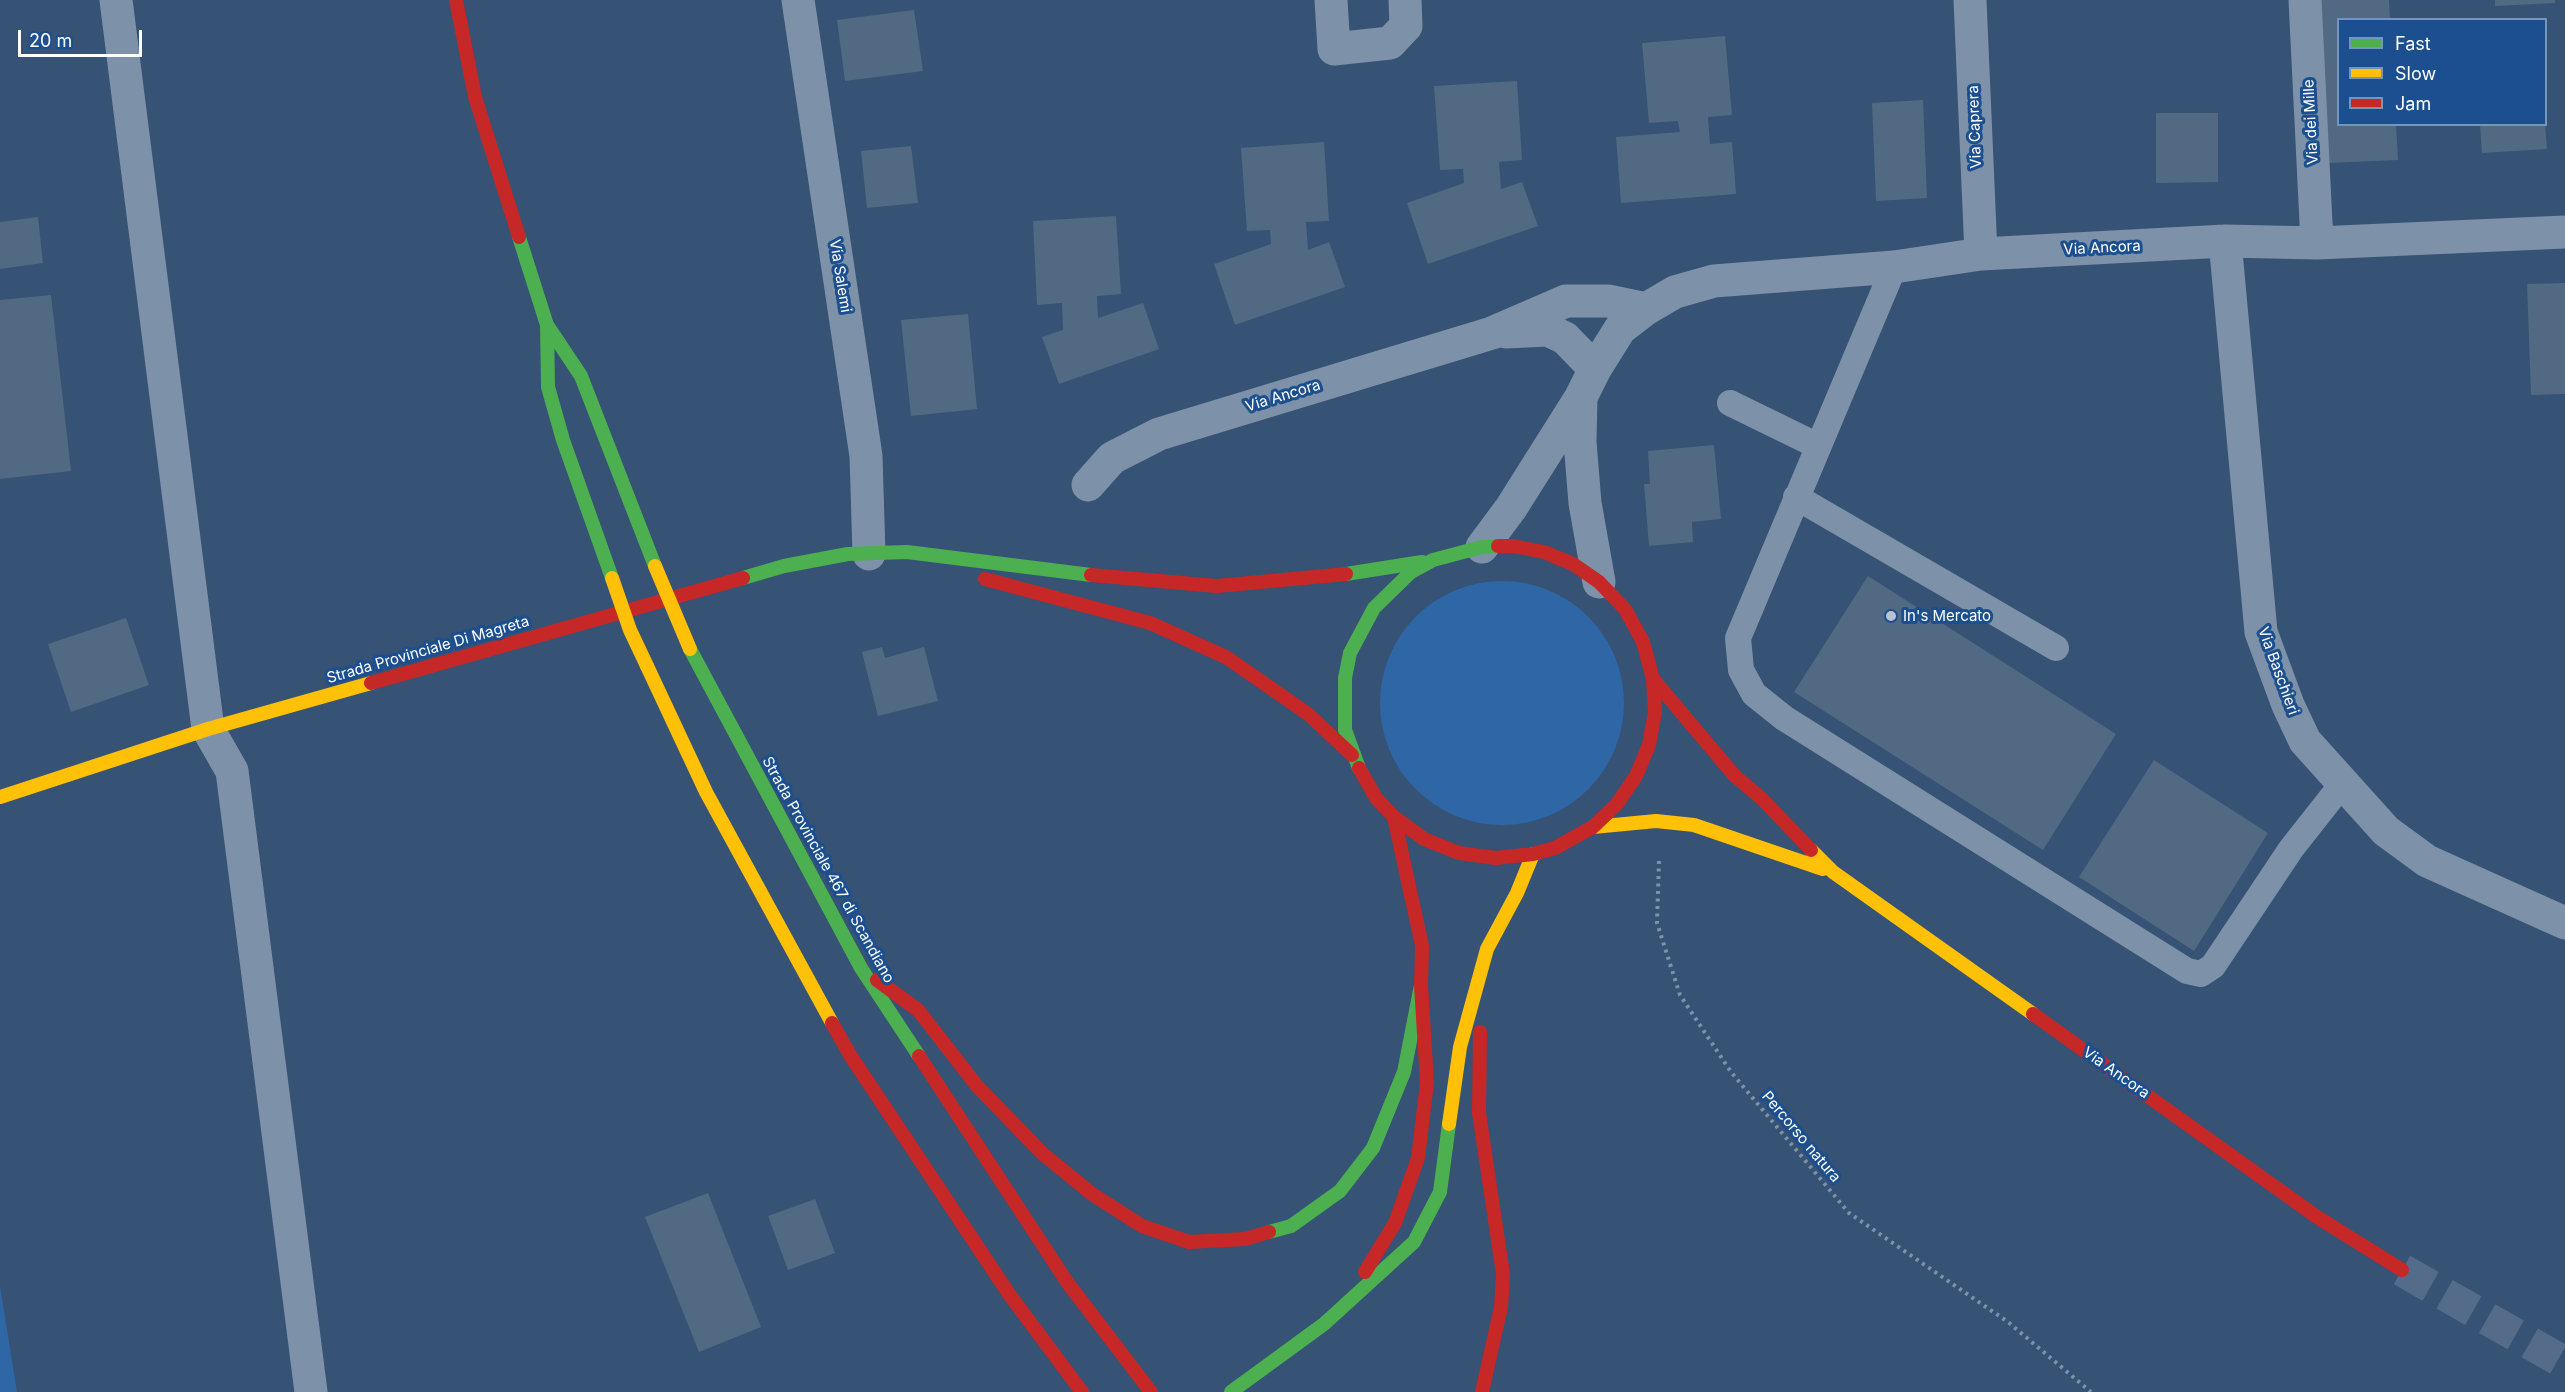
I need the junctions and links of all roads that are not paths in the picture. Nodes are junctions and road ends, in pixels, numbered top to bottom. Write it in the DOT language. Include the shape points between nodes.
graph roads {
  1 [pos="116,0"];
  2 [pos="456,0"];
  3 [pos="798,0"];
  4 [pos="1331,0"];
  5 [pos="1405,0"];
  6 [pos="1970,0"];
  7 [pos="2305,0"];
  8 [pos="2565,232"];
  9 [pos="2225,242"];
  10 [pos="2317,243"];
  11 [pos="1981,254"];
  12 [pos="1894,267"];
  13 [pos="1646,309"];
  14 [pos="546,325"];
  15 [pos="1492,333"];
  16 [pos="1588,383"];
  17 [pos="1730,403"];
  18 [pos="1818,446"];
  19 [pos="1088,485"];
  20 [pos="1796,497"];
  21 [pos="1482,547"];
  22 [pos="869,554"];
  23 [pos="1433,560"];
  24 [pos="942,571"];
  25 [pos="977,577"];
  26 [pos="1599,582"];
  27 [pos="2056,648"];
  28 [pos="1653,679"];
  29 [pos="208,729"];
  30 [pos="1352,755"];
  31 [pos="2343,783"];
  32 [pos="0,798"];
  33 [pos="1394,817"];
  34 [pos="1593,827"];
  35 [pos="1533,854"];
  36 [pos="1833,872"];
  37 [pos="2565,923"];
  38 [pos="1487,950"];
  39 [pos="861,968"];
  40 [pos="1421,985"];
  41 [pos="2402,1269"];
  42 [pos="1346,1304"];
  43 [pos="311,1392"];
  44 [pos="1082,1392"];
  45 [pos="1151,1392"];
  46 [pos="1231,1392"];
  47 [pos="1482,1392"];
  1 -- 29 [label="street"];
  2 -- 14 [label="main road, Strada Provinciale 467 di Scandiano" via="475,97"];
  3 -- 22 [label="street, Via Salemi" via="866,456"];
  4 -- 5 [label="street" via="1334,49 1390,44 1406,26"];
  6 -- 11 [label="street, Via Caprera"];
  7 -- 10 [label="street, Via dei Mille"];
  8 -- 10 [label="street, Via Ancora"];
  9 -- 10 [label="street, Via Ancora"];
  9 -- 11 [label="street, Via Ancora"];
  9 -- 31 [label="street, Via Baschieri" via="2261,632 2305,741"];
  11 -- 12 [label="street, Via Ancora"];
  12 -- 13 [label="street, Via Ancora" via="1714,281 1675,292"];
  12 -- 18 [label="lane"];
  13 -- 15 [label="street, Via Ancora" via="1608,302 1566,301"];
  13 -- 16 [label="street, Via Ancora" via="1620,329"];
  14 -- 39 [label="main road, Strada Provinciale 467 di Scandiano, bridge" via="581,376 690,650"];
  14 -- 44 [label="main road, Strada Provinciale 467 di Scandiano, bridge" via="548,387 563,440 630,630 706,792 850,1055 1009,1294"];
  15 -- 16 [label="street, Via Ancora" via="1548,330 1565,338"];
  15 -- 19 [label="street, Via Ancora" via="1159,434 1112,458"];
  16 -- 21 [label="street, Via Ancora" via="1511,508"];
  16 -- 26 [label="street" via="1580,442 1585,503"];
  17 -- 18 [label="lane"];
  18 -- 20 [label="lane"];
  20 -- 27 [label="lane"];
  20 -- 31 [label="lane" via="1738,638 1741,670 1754,694 1784,718 2187,971 2201,974 2213,966 2291,849"];
  21 -- 23 [label="main road"];
  21 -- 26 [label="main road" via="1513,546 1544,552 1573,564"];
  22 -- 23 [label="main road, Strada Provinciale Di Magreta" via="907,552 1152,582 1217,586 1363,572"];
  22 -- 24 [label="main road"];
  22 -- 29 [label="main road, Strada Provinciale Di Magreta" via="784,566"];
  23 -- 30 [label="main road" via="1411,572 1374,608 1350,653 1343,704"];
  25 -- 30 [label="main road" via="1150,623 1226,657 1308,714"];
  26 -- 28 [label="main road" via="1625,609 1643,642"];
  28 -- 34 [label="main road" via="1649,745 1636,777 1617,804"];
  28 -- 36 [label="main road" via="1734,775"];
  29 -- 32 [label="main road, Strada Provinciale Di Magreta"];
  29 -- 43 [label="street" via="232,771"];
  30 -- 33 [label="main road" via="1376,798"];
  31 -- 37 [label="street, Via Baschieri" via="2386,831 2427,861"];
  33 -- 35 [label="main road" via="1424,839 1459,853 1496,858"];
  33 -- 40 [label="main road" via="1422,946"];
  34 -- 35 [label="main road" via="1555,848"];
  34 -- 36 [label="main road" via="1656,821 1694,825"];
  35 -- 38 [label="main road"];
  36 -- 41 [label="main road, Via Ancora" via="2317,1217"];
  38 -- 42 [label="main road" via="1460,1047 1440,1192 1414,1242"];
  38 -- 47 [label="main road" via="1479,1048 1479,1113 1503,1274 1501,1307"];
  39 -- 40 [label="main road" via="918,1010 977,1086 1043,1154 1092,1194 1142,1226 1189,1242 1245,1239 1291,1226 1340,1191 1372,1148 1404,1072"];
  39 -- 45 [label="main road, Strada Provinciale 467 di Scandiano" via="1067,1282"];
  40 -- 42 [label="main road" via="1427,1082 1418,1158 1395,1223"];
  42 -- 46 [label="main road"];
}
